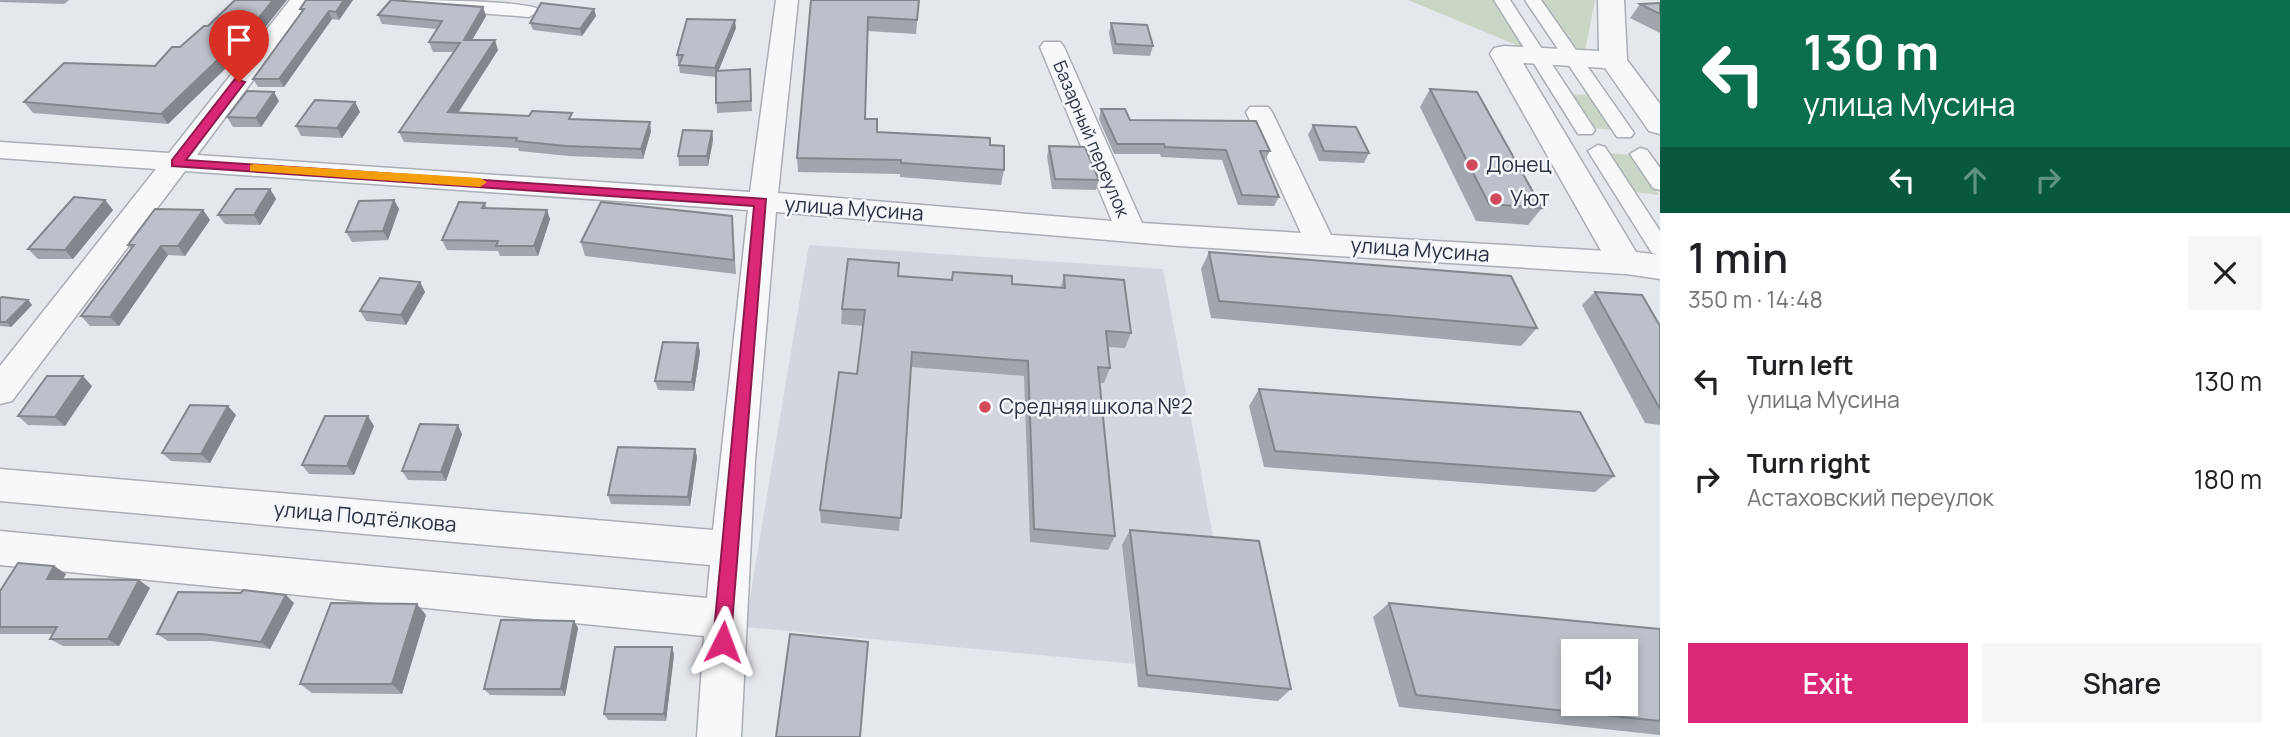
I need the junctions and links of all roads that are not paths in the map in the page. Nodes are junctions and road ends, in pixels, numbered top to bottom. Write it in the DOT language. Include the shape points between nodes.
graph roads {
  1 [pos="302,0"];
  2 [pos="403,0"];
  3 [pos="787,0"];
  4 [pos="1502,0"];
  5 [pos="1533,0"];
  6 [pos="1611,0"];
  7 [pos="529,10"];
  8 [pos="1052,47"];
  9 [pos="1537,54"];
  10 [pos="1572,57"];
  11 [pos="1613,60"];
  12 [pos="1259,112"];
  13 [pos="1660,125"];
  14 [pos="1585,130"];
  15 [pos="1624,133"];
  16 [pos="0,150"];
  17 [pos="1598,151"];
  18 [pos="1640,154"];
  19 [pos="176,163"];
  20 [pos="1660,183"];
  21 [pos="761,202"];
  22 [pos="1131,231"];
  23 [pos="1320,243"];
  24 [pos="1660,248"];
  25 [pos="1625,263"];
  26 [pos="1660,267"];
  27 [pos="0,391"];
  28 [pos="0,485"];
  29 [pos="0,548"];
  30 [pos="730,549"];
  31 [pos="724,619"];
  32 [pos="719,737"];
  1 -- 19 [label="street"];
  2 -- 7 [label="street"];
  3 -- 21 [label="street"];
  4 -- 9 [label="street"];
  5 -- 10 [label="street"];
  6 -- 11 [label="street"];
  8 -- 22 [label="street, Базарный переулок"];
  9 -- 10 [label="street"];
  9 -- 14 [label="street"];
  9 -- 25 [label="street" via="1504,54"];
  10 -- 11 [label="street"];
  10 -- 15 [label="street"];
  11 -- 13 [label="street"];
  12 -- 23 [label="street"];
  16 -- 19 [label="street, улица Мусина"];
  17 -- 24 [label="street"];
  18 -- 20 [label="street"];
  19 -- 21 [label="street, улица Мусина"];
  19 -- 27 [label="street"];
  21 -- 22 [label="street, улица Мусина"];
  21 -- 30 [label="street"];
  22 -- 23 [label="street, улица Мусина"];
  23 -- 25 [label="street, улица Мусина"];
  25 -- 26 [label="street"];
  28 -- 30 [label="street, улица Подтёлкова"];
  29 -- 31 [label="street"];
  30 -- 31 [label="street"];
  31 -- 32 [label="street"];
}
